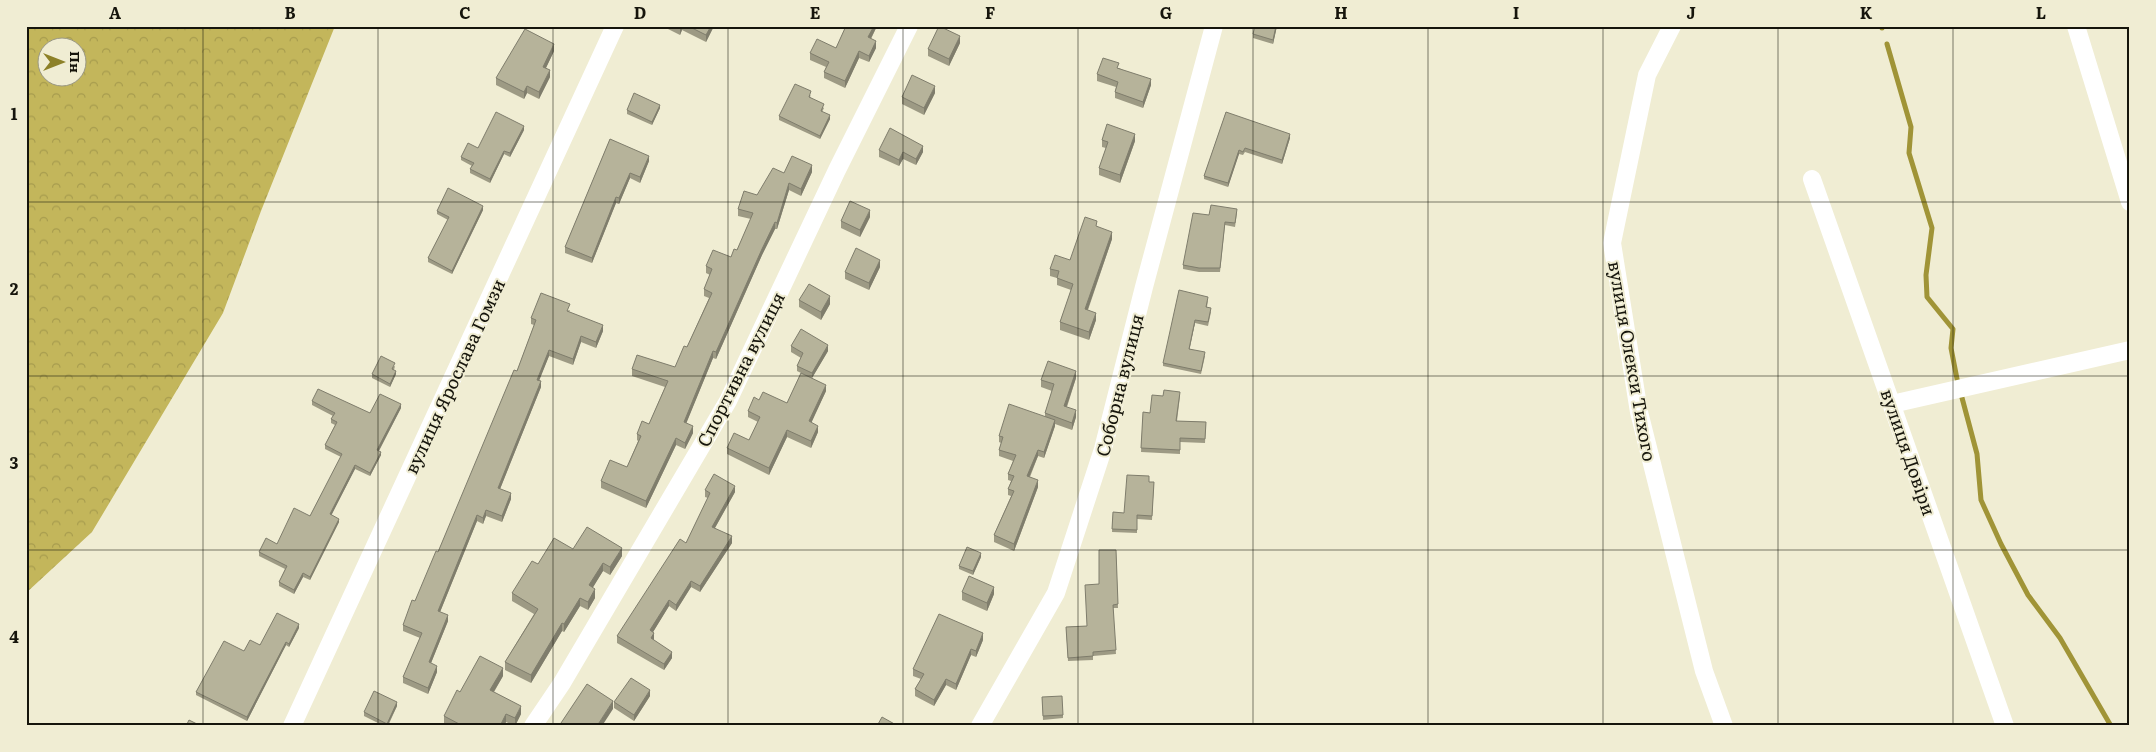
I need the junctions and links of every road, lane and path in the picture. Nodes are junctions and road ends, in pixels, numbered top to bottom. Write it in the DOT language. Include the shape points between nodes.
graph roads {
  1 [pos="615,26"];
  2 [pos="909,26"];
  3 [pos="1214,26"];
  4 [pos="1672,26"];
  5 [pos="2076,26"];
  6 [pos="1812,179"];
  7 [pos="2130,202"];
  8 [pos="2130,350"];
  9 [pos="1892,404"];
  10 [pos="292,726"];
  11 [pos="533,726"];
  12 [pos="980,726"];
  13 [pos="1724,726"];
  14 [pos="2005,726"];
  1 -- 10 [label="street, вулиця Ярослава Гомзи"];
  2 -- 11 [label="street, Спортивна вулиця" via="728,401"];
  3 -- 12 [label="street, Соборна вулиця" via="1103,449 1056,593"];
  4 -- 13 [label="street, вулиця Олекси Тихого" via="1647,75 1612,244 1639,412 1704,672"];
  5 -- 7 [label="street"];
  6 -- 9 [label="street, вулиця Довіри"];
  8 -- 9 [label="street"];
  9 -- 14 [label="street, вулиця Довіри"];
}
